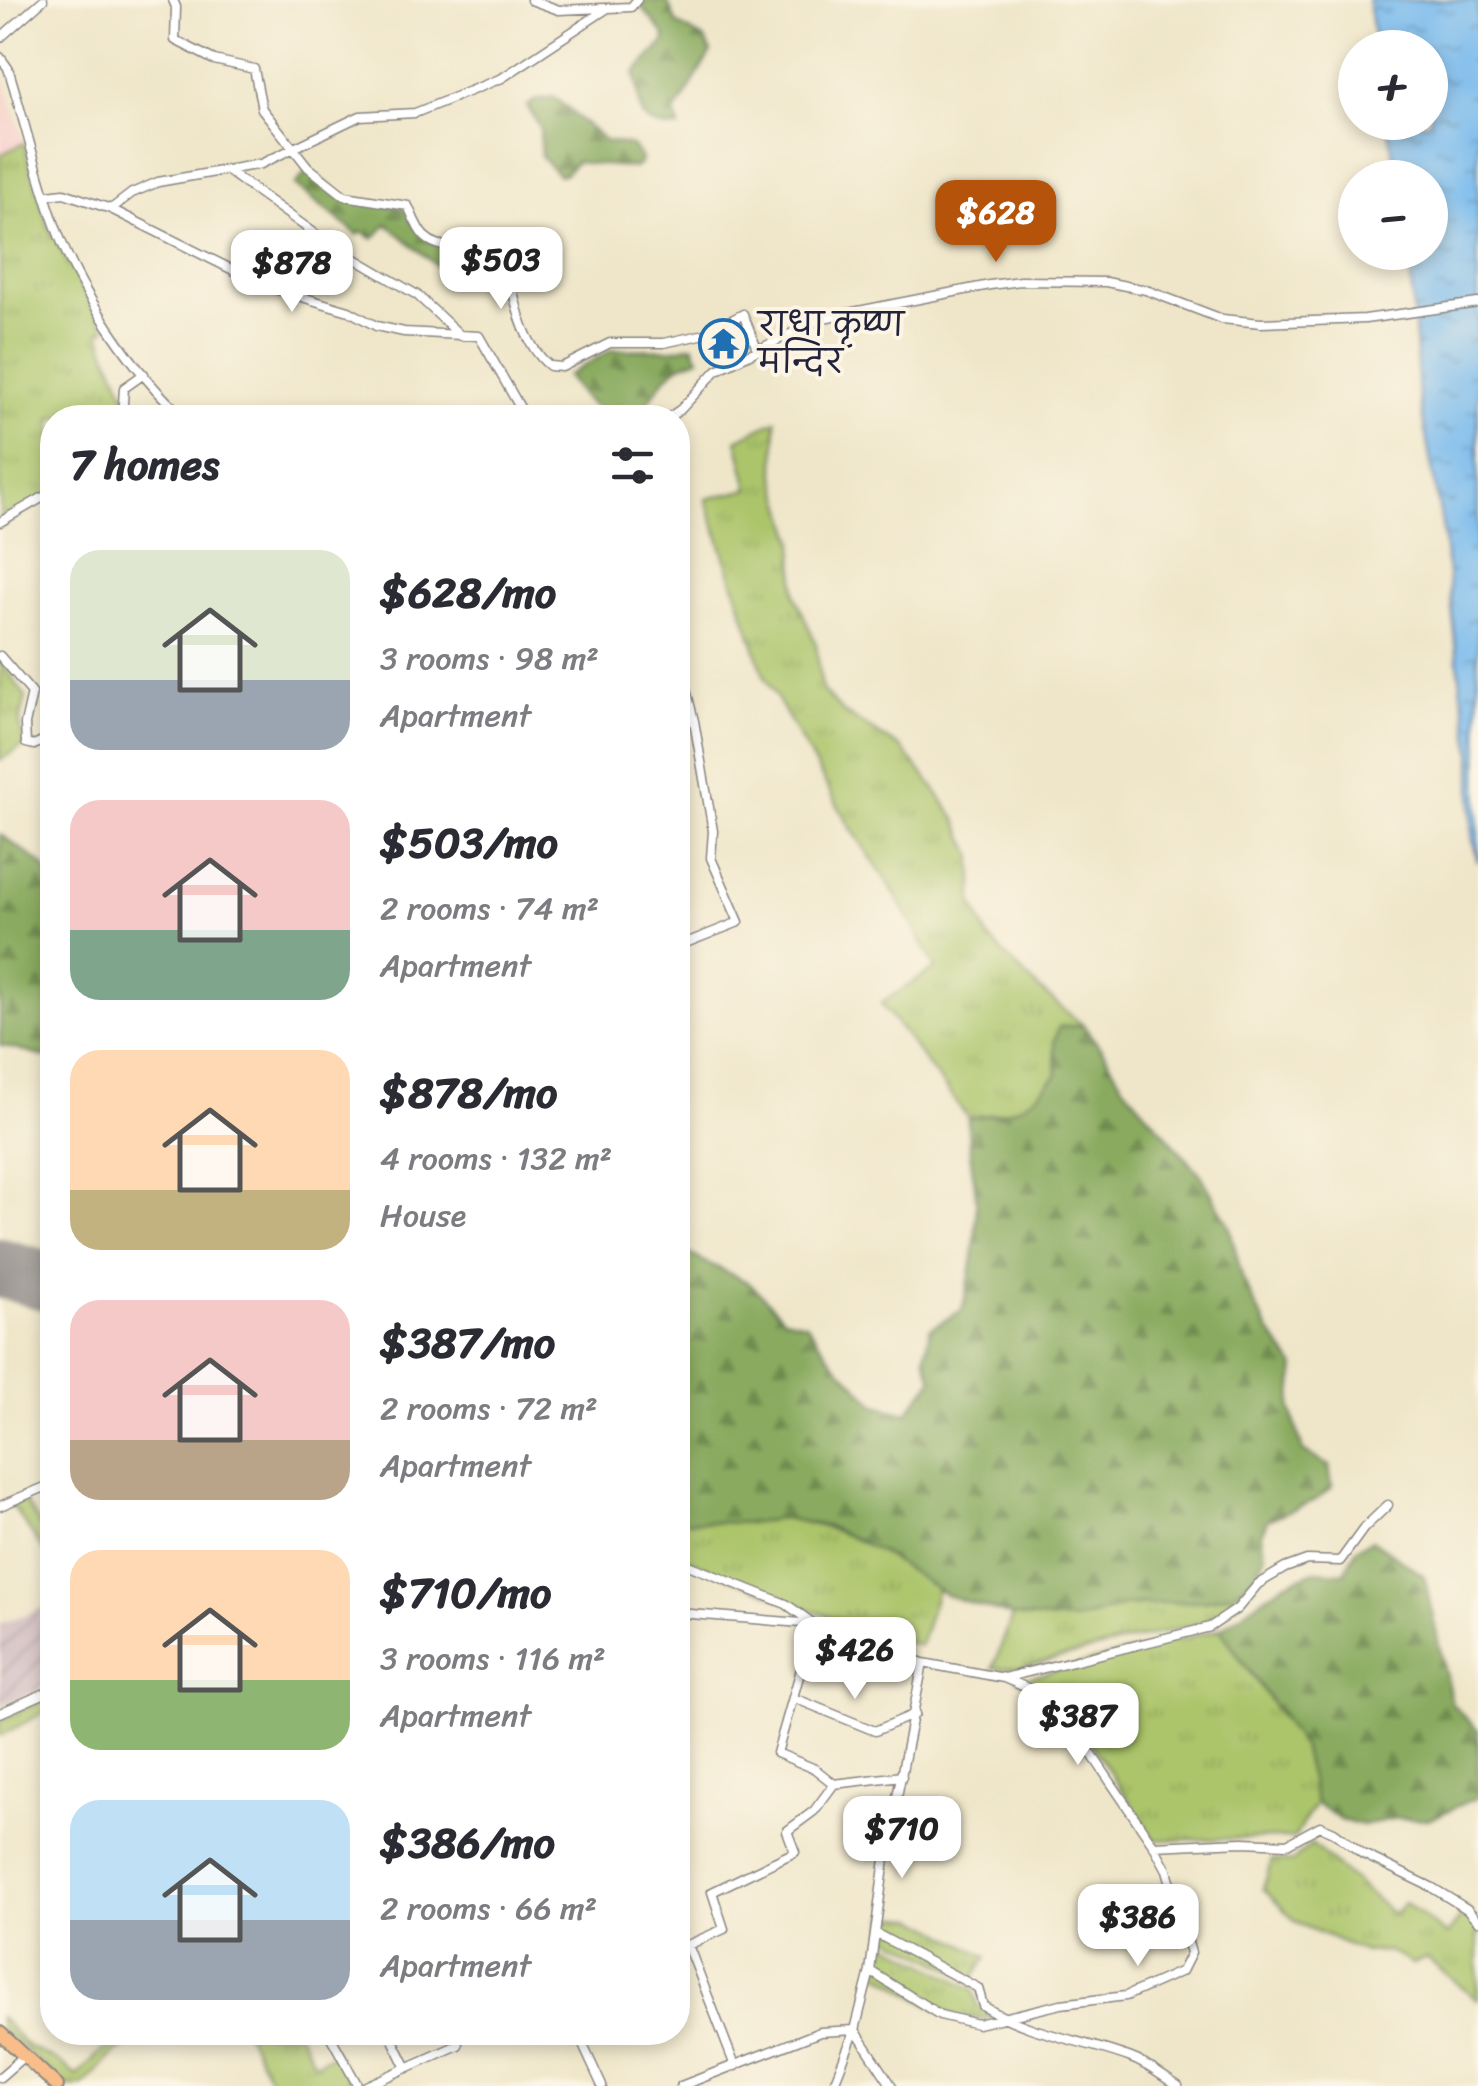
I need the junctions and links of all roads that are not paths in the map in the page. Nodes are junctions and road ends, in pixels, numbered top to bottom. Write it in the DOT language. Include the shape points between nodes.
graph roads {
  1 [pos="43,0"];
  2 [pos="172,0"];
  3 [pos="531,0"];
  4 [pos="637,0"];
  5 [pos="608,8"];
  6 [pos="0,38"];
  7 [pos="0,57"];
  8 [pos="294,146"];
  9 [pos="228,172"];
  10 [pos="47,195"];
  11 [pos="111,209"];
  12 [pos="1478,302"];
  13 [pos="461,336"];
  14 [pos="758,350"];
  15 [pos="144,374"];
  16 [pos="123,405"];
  17 [pos="173,405"];
  18 [pos="519,405"];
  19 [pos="685,405"];
  20 [pos="40,499"];
  21 [pos="0,522"];
  22 [pos="0,656"];
  23 [pos="690,706"];
  24 [pos="40,743"];
  25 [pos="690,941"];
  26 [pos="40,1489"];
  27 [pos="1388,1505"];
  28 [pos="0,1506"];
  29 [pos="690,1565"];
  30 [pos="690,1614"];
  31 [pos="814,1624"];
  32 [pos="922,1663"];
  33 [pos="1004,1678"];
  34 [pos="40,1695"];
  35 [pos="794,1698"];
  36 [pos="0,1713"];
  37 [pos="915,1714"];
  38 [pos="902,1776"];
  39 [pos="834,1784"];
  40 [pos="1154,1846"];
  41 [pos="1478,1922"];
  42 [pos="877,1934"];
  43 [pos="690,1945"];
  44 [pos="690,1951"];
  45 [pos="870,1971"];
  46 [pos="1006,2020"];
  47 [pos="855,2030"];
  48 [pos="0,2034"];
  49 [pos="336,2045"];
  50 [pos="396,2045"];
  51 [pos="458,2045"];
  52 [pos="583,2045"];
  53 [pos="24,2057"];
  54 [pos="736,2066"];
  55 [pos="408,2068"];
  56 [pos="0,2077"];
  57 [pos="57,2086"];
  58 [pos="362,2086"];
  59 [pos="602,2086"];
  60 [pos="681,2086"];
  61 [pos="833,2086"];
  62 [pos="892,2086"];
  63 [pos="1178,2086"];
  1 -- 6 [label="street"];
  2 -- 8 [label="street" via="175,40 214,60 254,69 262,109"];
  3 -- 5 [label="street" via="559,10"];
  4 -- 5 [label="street" via="632,7"];
  5 -- 8 [label="street" via="502,78 415,112 360,116"];
  7 -- 10 [label="street"];
  8 -- 9 [label="street"];
  8 -- 14 [label="street" via="308,167 345,196 408,206 425,237 467,248 489,242 505,250 526,332 550,366 562,367 610,344 706,334 743,314"];
  9 -- 11 [label="street" via="158,182"];
  9 -- 13 [label="street" via="328,243 418,295"];
  10 -- 11 [label="street"];
  10 -- 15 [label="street" via="87,289"];
  11 -- 13 [label="street" via="265,286 350,311 376,326"];
  12 -- 14 [label="street" via="1261,324 1222,319 1106,282 1021,281 823,318"];
  13 -- 18 [label="street" via="479,336"];
  14 -- 19 [label="street" via="717,370"];
  15 -- 16 [label="street" via="124,388"];
  15 -- 17 [label="street"];
  20 -- 21 [label="street"];
  22 -- 24 [label="street" via="32,692 26,743"];
  23 -- 25 [label="street" via="713,831 711,858 739,922"];
  26 -- 28 [label="street"];
  27 -- 33 [label="street" via="1340,1561 1307,1560 1284,1568 1210,1626"];
  29 -- 31 [label="street" via="786,1604"];
  30 -- 31 [label="street"];
  31 -- 32 [label="street"];
  31 -- 35 [label="street"];
  32 -- 33 [label="street"];
  32 -- 37 [label="street"];
  33 -- 40 [label="street" via="1069,1706 1086,1746"];
  34 -- 36 [label="street"];
  35 -- 37 [label="street" via="876,1731"];
  35 -- 39 [label="street" via="776,1754"];
  37 -- 38 [label="street"];
  38 -- 39 [label="street"];
  38 -- 42 [label="street"];
  39 -- 43 [label="street" via="787,1831 795,1852 712,1892 724,1929"];
  40 -- 41 [label="street" via="1287,1844 1320,1826 1432,1887"];
  40 -- 46 [label="street" via="1192,1952 1182,1971 1126,1996"];
  42 -- 45 [label="street"];
  42 -- 46 [label="street" via="978,1988 983,2006"];
  44 -- 54 [label="street"];
  45 -- 46 [label="street" via="940,2016 978,2024"];
  45 -- 47 [label="street"];
  46 -- 63 [label="street" via="1134,2058"];
  47 -- 54 [label="street" via="820,2032"];
  47 -- 61 [label="street"];
  47 -- 62 [label="street"];
  48 -- 53 [label="main road"];
  49 -- 58 [label="street"];
  50 -- 55 [label="street"];
  51 -- 55 [label="street"];
  52 -- 59 [label="street"];
  53 -- 56 [label="street"];
  53 -- 57 [label="main road"];
  54 -- 60 [label="street"];
  55 -- 58 [label="street"];
}
